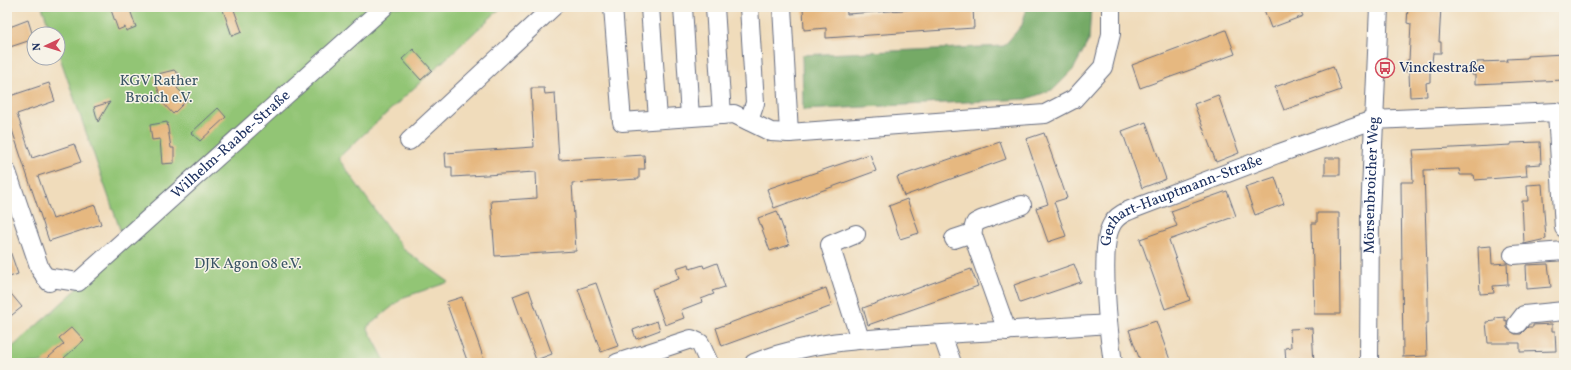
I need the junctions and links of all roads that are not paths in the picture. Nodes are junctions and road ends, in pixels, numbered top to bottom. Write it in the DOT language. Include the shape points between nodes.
graph roads {
  1 [pos="384,7"];
  2 [pos="553,7"];
  3 [pos="613,7"];
  4 [pos="650,7"];
  5 [pos="683,7"];
  6 [pos="715,7"];
  7 [pos="749,7"];
  8 [pos="782,7"];
  9 [pos="1111,7"];
  10 [pos="1378,7"];
  11 [pos="722,115"];
  12 [pos="690,117"];
  13 [pos="658,119"];
  14 [pos="1373,120"];
  15 [pos="749,121"];
  16 [pos="789,133"];
  17 [pos="408,141"];
  18 [pos="7,172"];
  19 [pos="1022,205"];
  20 [pos="1564,228"];
  21 [pos="972,233"];
  22 [pos="856,234"];
  23 [pos="954,240"];
  24 [pos="1564,251"];
  25 [pos="1513,255"];
  26 [pos="1564,311"];
  27 [pos="1108,324"];
  28 [pos="1517,324"];
  29 [pos="1007,331"];
  30 [pos="942,334"];
  31 [pos="860,339"];
  32 [pos="805,356"];
  33 [pos="617,363"];
  34 [pos="709,363"];
  35 [pos="754,363"];
  36 [pos="952,363"];
  37 [pos="1113,363"];
  38 [pos="1369,363"];
  1 -- 18 [label="street, Wilhelm-Raabe-Straße" via="78,282 47,280 40,270"];
  2 -- 17 [label="street"];
  3 -- 13 [label="street" via="622,122"];
  4 -- 13 [label="street"];
  5 -- 12 [label="street"];
  6 -- 11 [label="street"];
  7 -- 15 [label="street" via="755,103"];
  8 -- 16 [label="street"];
  9 -- 16 [label="street" via="1111,34 1103,67 1074,99 1045,114"];
  10 -- 14 [label="street, Mörsenbroicher Weg"];
  11 -- 12 [label="street"];
  11 -- 15 [label="street" via="734,114"];
  12 -- 13 [label="street"];
  14 -- 20 [label="street" via="1557,112"];
  14 -- 27 [label="street, Gerhart-Hauptmann-Straße" via="1125,212 1111,225 1107,237"];
  14 -- 38 [label="street, Mörsenbroicher Weg"];
  15 -- 16 [label="street" via="771,132"];
  19 -- 21 [label="street" via="975,223"];
  21 -- 23 [label="street"];
  21 -- 29 [label="street"];
  22 -- 31 [label="street" via="830,245"];
  24 -- 25 [label="street"];
  26 -- 28 [label="street" via="1524,315"];
  27 -- 29 [label="street"];
  27 -- 37 [label="street, Gerhart-Hauptmann-Straße"];
  29 -- 30 [label="street"];
  30 -- 31 [label="street"];
  30 -- 36 [label="street"];
  31 -- 32 [label="street"];
  32 -- 35 [label="street" via="768,357"];
  33 -- 34 [label="street" via="691,339 700,343"];
}
